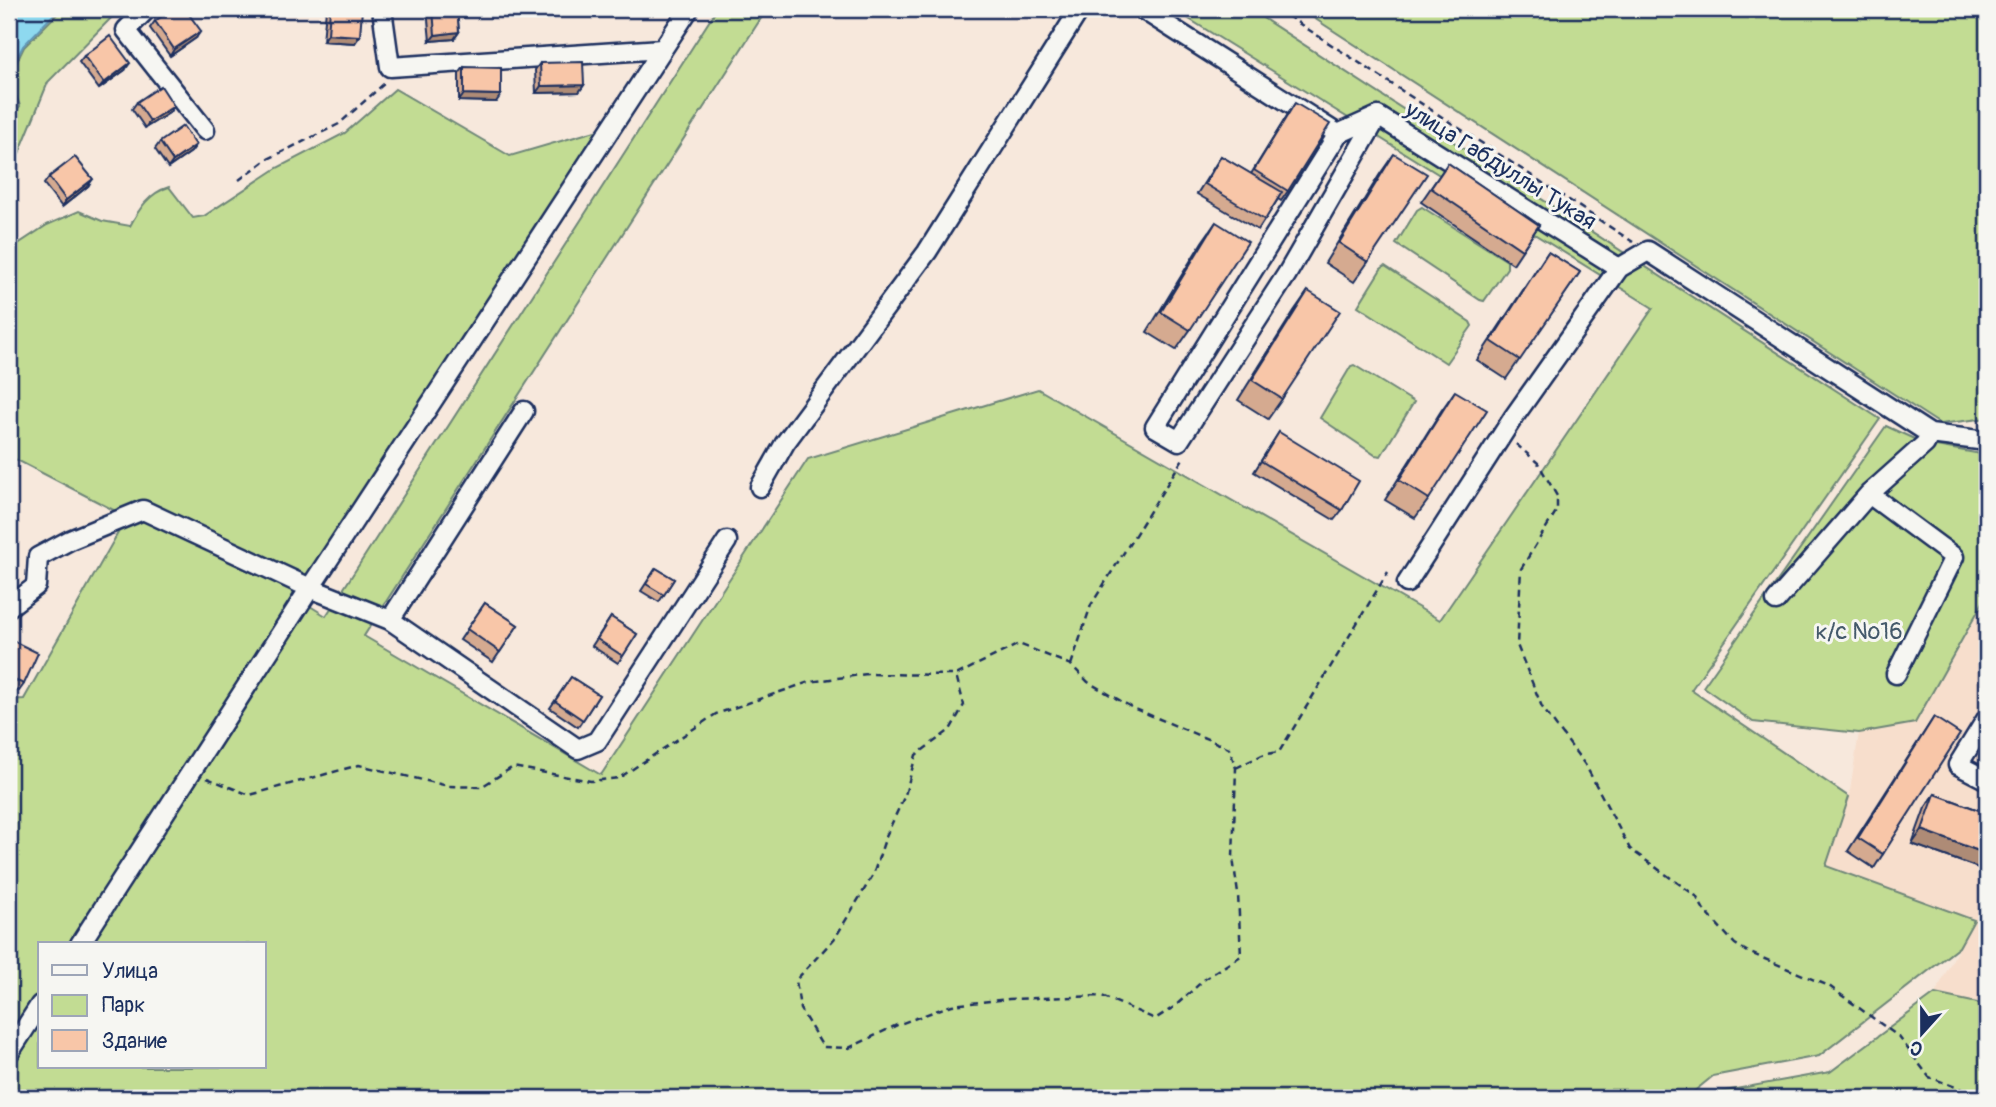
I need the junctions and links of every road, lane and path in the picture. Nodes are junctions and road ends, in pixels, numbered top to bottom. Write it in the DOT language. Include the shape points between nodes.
graph roads {
  1 [pos="147,9"];
  2 [pos="382,9"];
  3 [pos="689,9"];
  4 [pos="1080,9"];
  5 [pos="1142,9"];
  6 [pos="1277,9"];
  7 [pos="662,50"];
  8 [pos="390,68"];
  9 [pos="1378,116"];
  10 [pos="205,130"];
  11 [pos="1338,134"];
  12 [pos="239,180"];
  13 [pos="1648,251"];
  14 [pos="1619,268"];
  15 [pos="524,411"];
  16 [pos="1508,426"];
  17 [pos="1930,434"];
  18 [pos="1987,441"];
  19 [pos="1190,448"];
  20 [pos="760,488"];
  21 [pos="1869,494"];
  22 [pos="727,541"];
  23 [pos="1388,572"];
  24 [pos="1407,583"];
  25 [pos="310,588"];
  26 [pos="1776,600"];
  27 [pos="9,607"];
  28 [pos="390,620"];
  29 [pos="1071,665"];
  30 [pos="1896,674"];
  31 [pos="1987,718"];
  32 [pos="1236,768"];
  33 [pos="1987,780"];
  34 [pos="81,942"];
  35 [pos="38,1008"];
  36 [pos="9,1053"];
  37 [pos="1975,1098"];
  1 -- 10 [label="street" via="126,30"];
  2 -- 8 [label="street"];
  3 -- 7 [label="street"];
  4 -- 20 [label="street" via="927,252 785,443"];
  5 -- 11 [label="street"];
  6 -- 13 [label="path"];
  7 -- 8 [label="street"];
  7 -- 25 [label="street"];
  8 -- 12 [label="path" via="392,77 339,124 267,160"];
  9 -- 11 [label="street, улица Габдуллы Тукая"];
  9 -- 11 [label="street" via="1287,274 1179,441 1155,426"];
  9 -- 14 [label="street, улица Габдуллы Тукая"];
  13 -- 14 [label="street"];
  13 -- 17 [label="street"];
  14 -- 16 [label="street"];
  15 -- 28 [label="street"];
  16 -- 24 [label="street"];
  16 -- 37 [label="path" via="1557,496 1557,510 1521,569 1517,645 1542,707 1586,766 1630,849 1696,895 1704,911 1735,944 1829,986 1899,1037 1929,1077"];
  17 -- 18 [label="street"];
  17 -- 21 [label="street" via="1925,444"];
  19 -- 29 [label="path" via="1091,605"];
  21 -- 26 [label="street"];
  21 -- 30 [label="street" via="1954,558"];
  22 -- 28 [label="street" via="597,741 578,749"];
  23 -- 32 [label="path" via="1279,752"];
  25 -- 27 [label="street" via="143,510 38,557 36,586"];
  25 -- 28 [label="street"];
  25 -- 34 [label="street"];
  29 -- 32 [label="path" via="1088,682 1133,708 1229,748"];
  29 -- 32 [label="path" via="1019,644 956,675 964,705 950,730 916,755 873,876 835,938 796,980 800,1009 823,1048 849,1048 952,1005 1102,996 1155,1019 1174,1007 1206,978 1241,956 1233,858"];
  31 -- 33 [label="street" via="1958,765"];
  35 -- 36 [label="street"];
}
